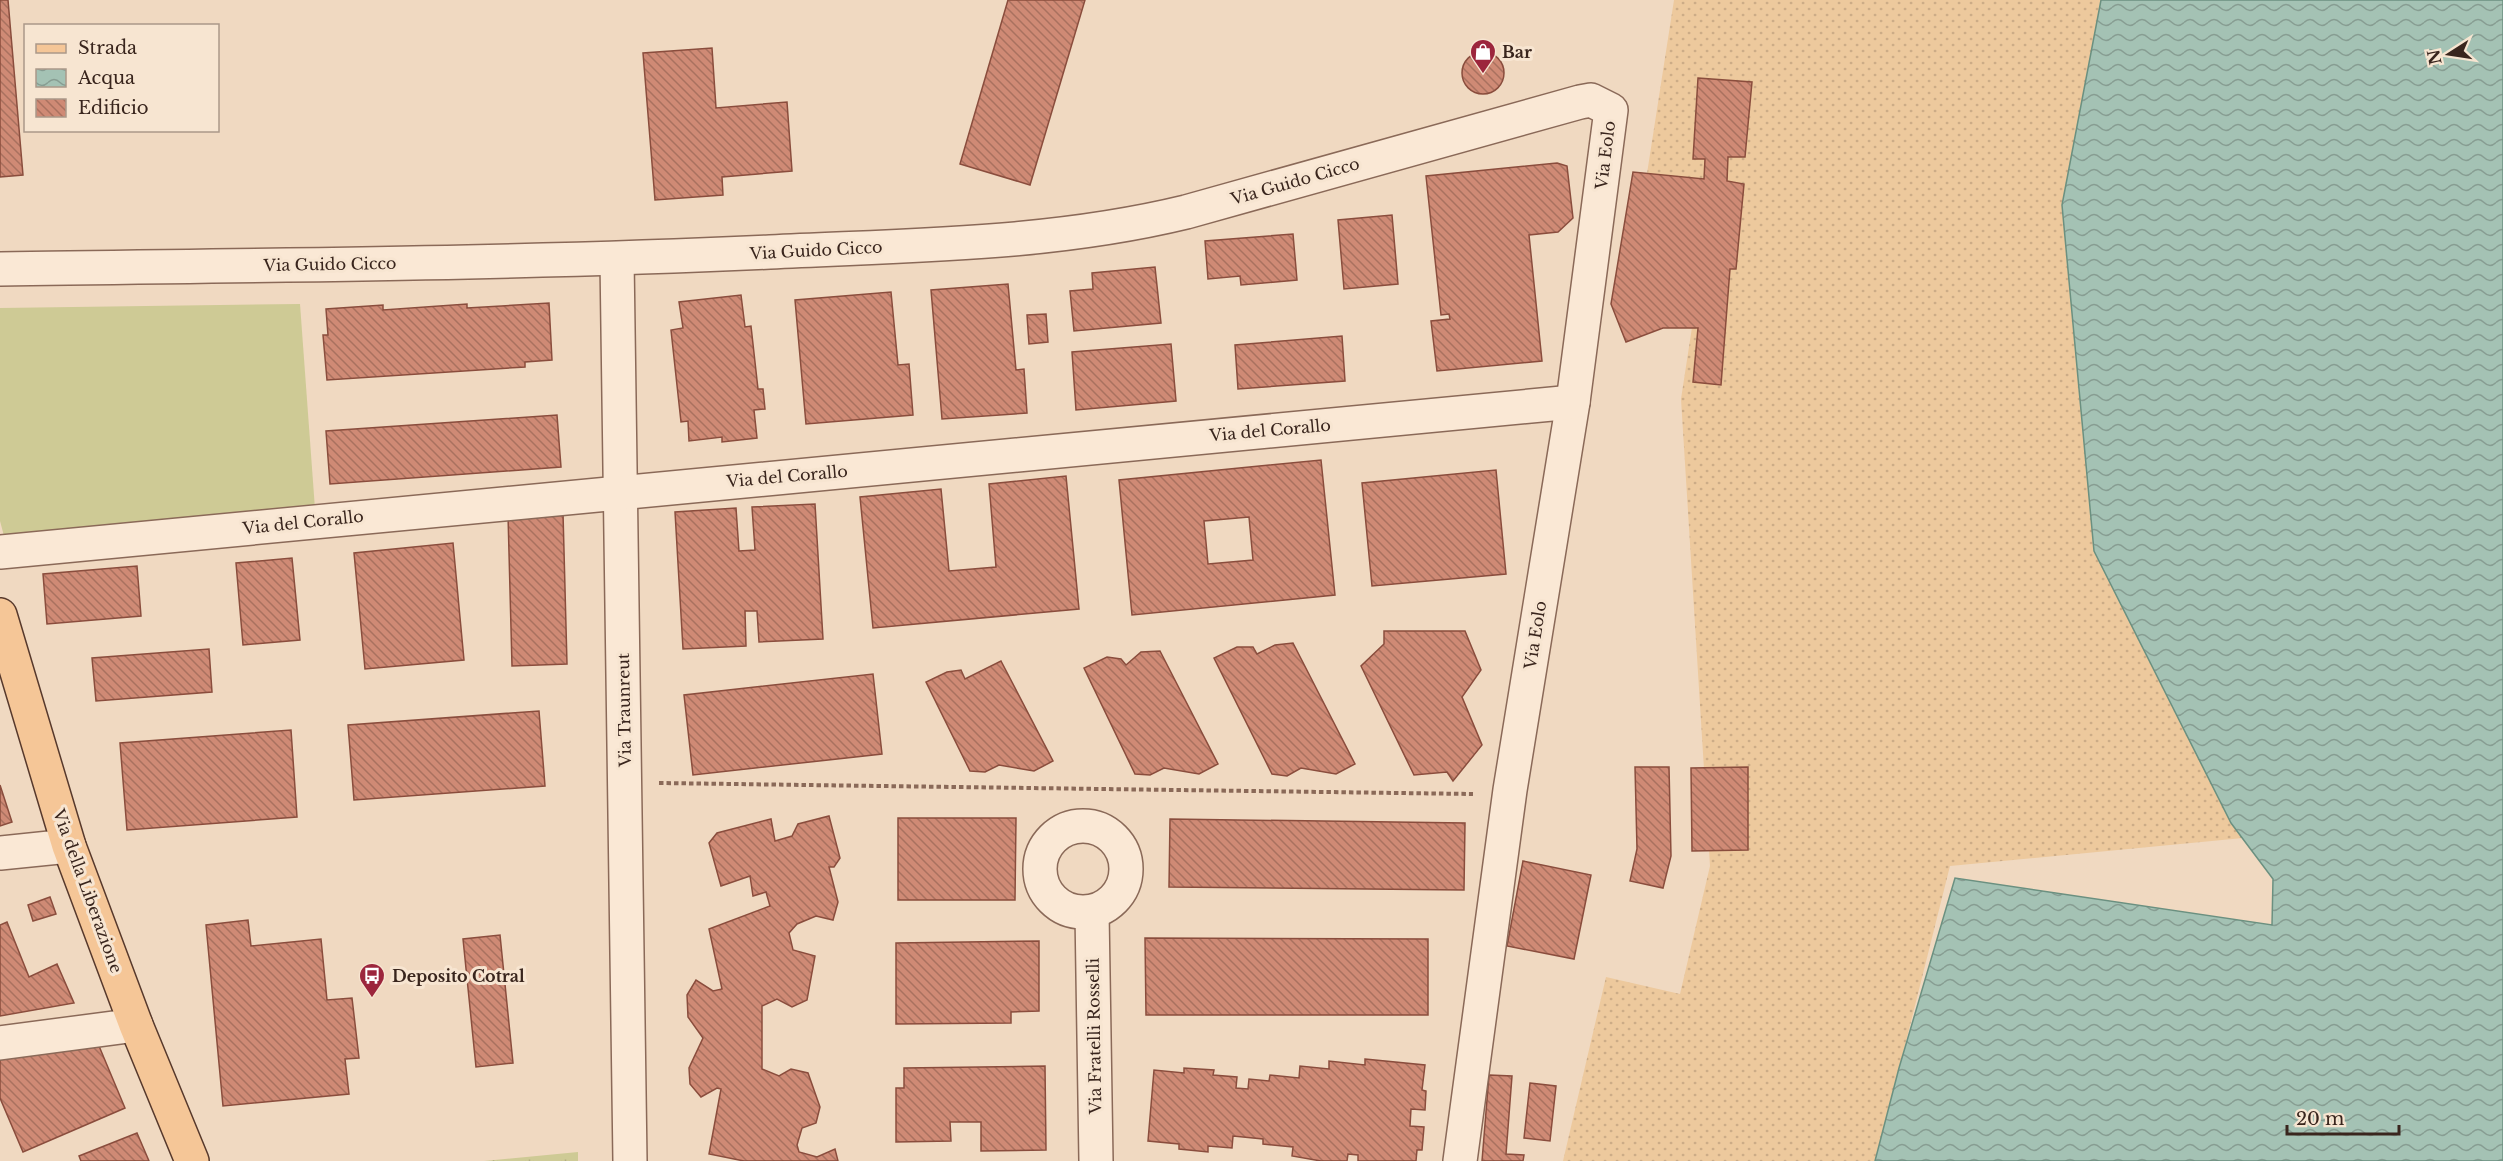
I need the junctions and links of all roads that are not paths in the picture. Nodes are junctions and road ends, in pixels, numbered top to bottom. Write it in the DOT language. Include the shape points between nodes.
graph roads {
  1 [pos="1611,110"];
  2 [pos="617,259"];
  3 [pos="0,269"];
  4 [pos="1573,402"];
  5 [pos="621,492"];
  6 [pos="0,552"];
  7 [pos="0,615"];
  8 [pos="69,846"];
  9 [pos="0,853"];
  10 [pos="1092,912"];
  11 [pos="136,1024"];
  12 [pos="0,1043"];
  13 [pos="192,1161"];
  14 [pos="630,1161"];
  15 [pos="1096,1161"];
  16 [pos="1460,1161"];
  1 -- 2 [label="street, Via Guido Cicco" via="1591,100 1580,102 1197,209 1089,231 1009,241"];
  1 -- 4 [label="street, Via Eolo"];
  2 -- 3 [label="street, Via Guido Cicco"];
  2 -- 5 [label="street, Via Traunreut"];
  4 -- 5 [label="street, Via del Corallo"];
  4 -- 16 [label="street, Via Eolo" via="1509,790"];
  5 -- 6 [label="street, Via del Corallo"];
  5 -- 14 [label="street, Via Traunreut"];
  7 -- 8 [label="main road, Via della Liberazione"];
  8 -- 9 [label="street"];
  8 -- 11 [label="main road, Via della Liberazione"];
  10 -- 15 [label="street, Via Fratelli Rosselli"];
  11 -- 12 [label="street"];
  11 -- 13 [label="main road, Via della Liberazione"];
}
